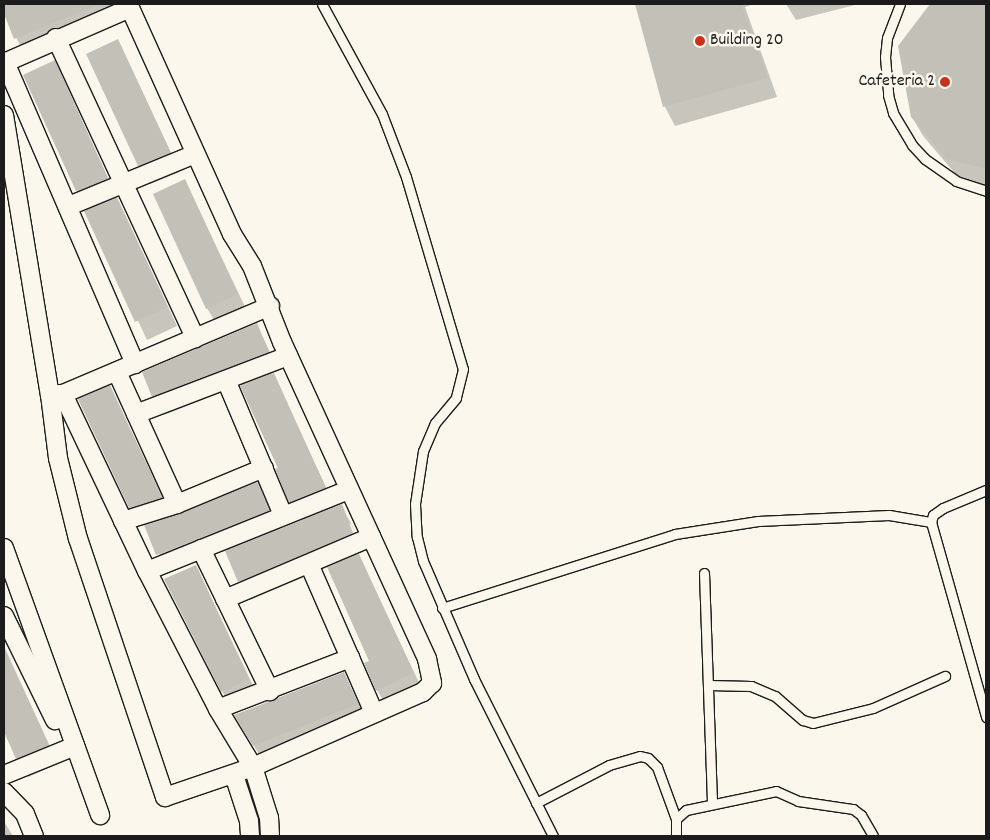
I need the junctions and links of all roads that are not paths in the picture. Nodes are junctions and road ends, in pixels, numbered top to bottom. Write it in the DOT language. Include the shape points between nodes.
graph roads {
  1 [pos="322,4"];
  2 [pos="900,4"];
  3 [pos="135,6"];
  4 [pos="56,38"];
  5 [pos="4,62"];
  6 [pos="4,115"];
  7 [pos="4,119"];
  8 [pos="195,154"];
  9 [pos="125,183"];
  10 [pos="986,191"];
  11 [pos="69,206"];
  12 [pos="270,306"];
  13 [pos="195,338"];
  14 [pos="288,356"];
  15 [pos="135,364"];
  16 [pos="117,372"];
  17 [pos="226,380"];
  18 [pos="56,394"];
  19 [pos="136,414"];
  20 [pos="264,468"];
  21 [pos="349,490"];
  22 [pos="986,490"];
  23 [pos="176,504"];
  24 [pos="283,515"];
  25 [pos="123,521"];
  26 [pos="931,522"];
  27 [pos="371,537"];
  28 [pos="4,548"];
  29 [pos="201,549"];
  30 [pos="309,564"];
  31 [pos="147,571"];
  32 [pos="704,573"];
  33 [pos="225,599"];
  34 [pos="442,608"];
  35 [pos="4,616"];
  36 [pos="350,658"];
  37 [pos="945,676"];
  38 [pos="708,685"];
  39 [pos="270,691"];
  40 [pos="218,709"];
  41 [pos="374,713"];
  42 [pos="986,717"];
  43 [pos="55,720"];
  44 [pos="75,746"];
  45 [pos="253,767"];
  46 [pos="4,775"];
  47 [pos="234,775"];
  48 [pos="6,799"];
  49 [pos="536,803"];
  50 [pos="712,804"];
  51 [pos="100,815"];
  52 [pos="676,819"];
  53 [pos="34,836"];
  54 [pos="250,836"];
  55 [pos="270,836"];
  56 [pos="553,836"];
  57 [pos="676,836"];
  58 [pos="873,836"];
  1 -- 34 [label="lane" via="382,114 406,177 463,369 456,398 428,436 415,504 417,537 423,561"];
  2 -- 10 [label="lane" via="887,38 885,57 886,85 893,113 925,159 956,181"];
  3 -- 4 [label="street"];
  3 -- 8 [label="street"];
  4 -- 5 [label="street"];
  4 -- 9 [label="street"];
  5 -- 11 [label="street"];
  6 -- 7 [label="street"];
  7 -- 18 [label="street"];
  8 -- 9 [label="street"];
  8 -- 12 [label="street"];
  9 -- 11 [label="street"];
  9 -- 13 [label="street"];
  11 -- 15 [label="street"];
  12 -- 13 [label="street"];
  12 -- 14 [label="street"];
  13 -- 15 [label="street"];
  14 -- 17 [label="street"];
  14 -- 21 [label="street"];
  15 -- 16 [label="street"];
  16 -- 18 [label="street"];
  16 -- 19 [label="street"];
  17 -- 19 [label="street"];
  17 -- 20 [label="street"];
  18 -- 25 [label="street"];
  18 -- 47 [label="street" via="58,458 78,539 165,797"];
  19 -- 23 [label="street"];
  20 -- 23 [label="street"];
  20 -- 24 [label="street"];
  21 -- 24 [label="street"];
  21 -- 27 [label="street"];
  22 -- 26 [label="lane" via="943,508 933,515"];
  23 -- 25 [label="street"];
  24 -- 29 [label="street"];
  25 -- 31 [label="street"];
  26 -- 34 [label="lane" via="888,514 758,521 675,534"];
  26 -- 42 [label="lane"];
  27 -- 30 [label="street"];
  27 -- 41 [label="street" via="433,676 432,683 423,692"];
  28 -- 44 [label="street"];
  29 -- 31 [label="street"];
  29 -- 33 [label="street"];
  30 -- 33 [label="street"];
  30 -- 36 [label="street"];
  31 -- 40 [label="street"];
  32 -- 38 [label="lane"];
  33 -- 39 [label="street"];
  34 -- 49 [label="lane"];
  35 -- 43 [label="street"];
  36 -- 39 [label="street"];
  36 -- 41 [label="street"];
  37 -- 38 [label="lane" via="872,708 813,723 803,720 775,696 751,686"];
  38 -- 50 [label="lane"];
  39 -- 40 [label="street"];
  40 -- 45 [label="street"];
  41 -- 45 [label="street"];
  44 -- 46 [label="street"];
  44 -- 51 [label="street"];
  45 -- 47 [label="street"];
  45 -- 55 [label="street" via="269,818"];
  47 -- 54 [label="street" via="249,821"];
  48 -- 53 [label="street" via="25,814"];
  49 -- 52 [label="lane" via="609,765 640,756 648,758 657,767"];
  49 -- 56 [label="lane"];
  50 -- 52 [label="lane" via="686,810"];
  50 -- 58 [label="lane" via="776,791 798,801 853,809 861,815"];
  52 -- 57 [label="lane"];
}
